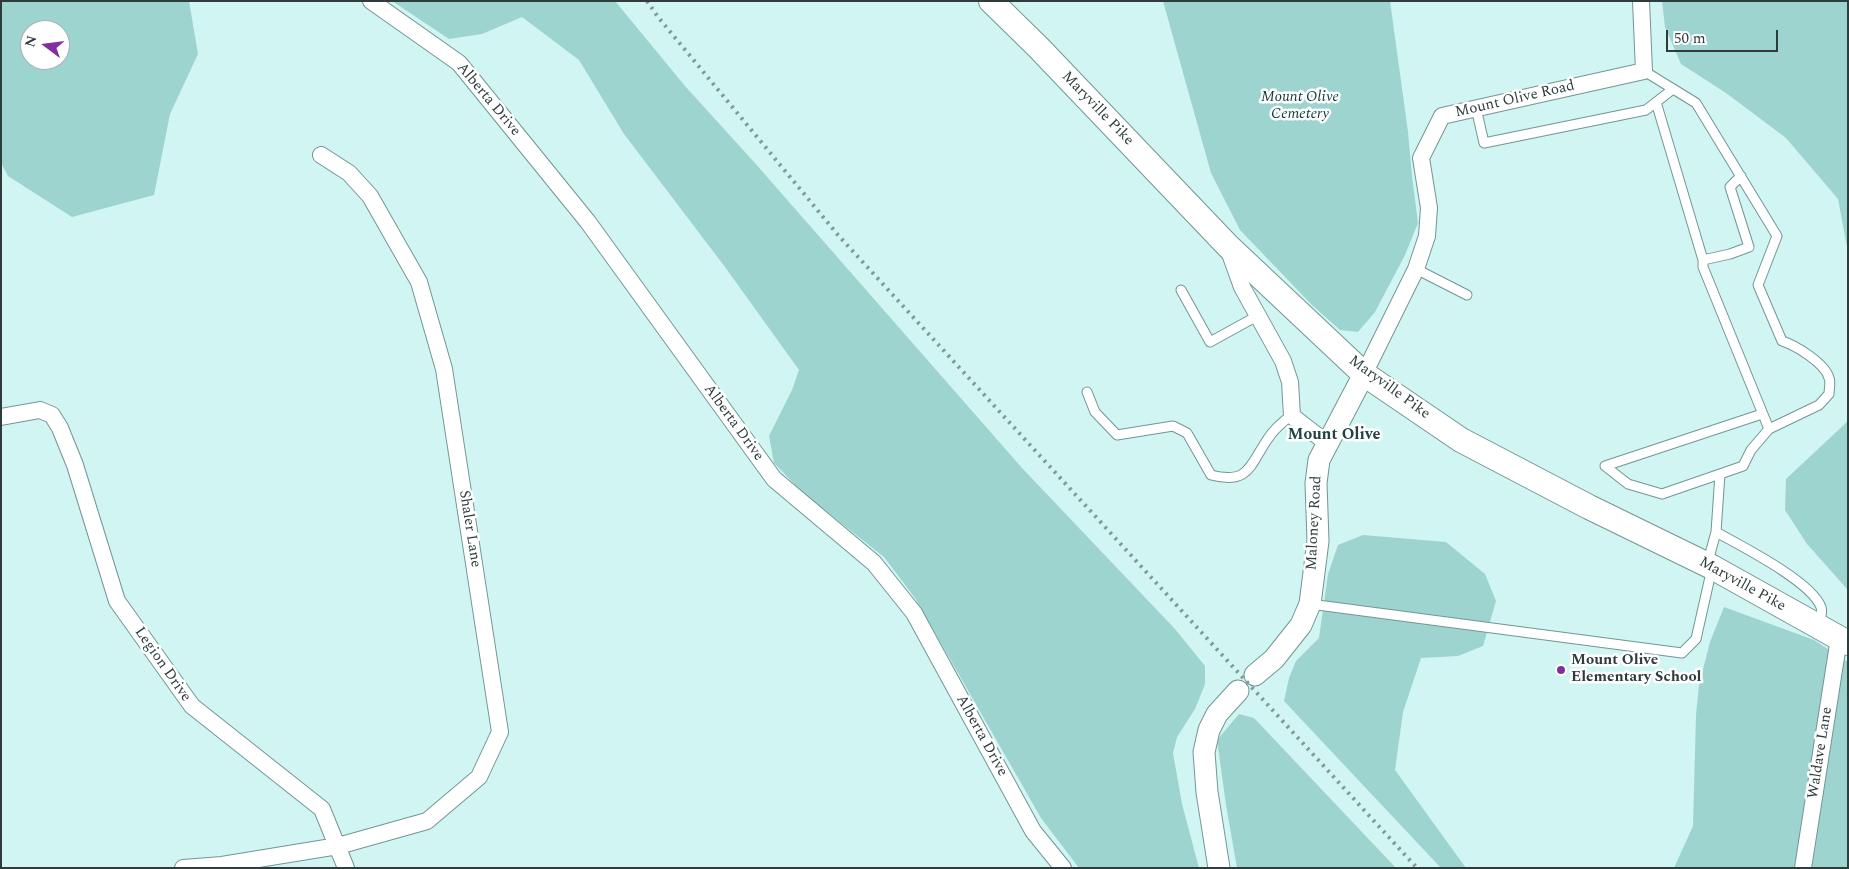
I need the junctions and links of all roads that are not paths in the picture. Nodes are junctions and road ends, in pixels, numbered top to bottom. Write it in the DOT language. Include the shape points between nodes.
graph roads {
  1 [pos="370,1"];
  2 [pos="991,1"];
  3 [pos="1641,1"];
  4 [pos="1644,71"];
  5 [pos="1673,89"];
  6 [pos="1656,102"];
  7 [pos="1476,108"];
  8 [pos="321,156"];
  9 [pos="1741,176"];
  10 [pos="1228,246"];
  11 [pos="1703,260"];
  12 [pos="1416,269"];
  13 [pos="1182,290"];
  14 [pos="1467,295"];
  15 [pos="1259,316"];
  16 [pos="1364,374"];
  17 [pos="1087,392"];
  18 [pos="1762,414"];
  19 [pos="1292,415"];
  20 [pos="1,417"];
  21 [pos="1769,429"];
  22 [pos="1328,444"];
  23 [pos="1720,474"];
  24 [pos="1716,532"];
  25 [pos="1710,566"];
  26 [pos="1310,604"];
  27 [pos="1838,635"];
  28 [pos="1255,675"];
  29 [pos="1238,690"];
  30 [pos="338,846"];
  31 [pos="183,868"];
  32 [pos="346,868"];
  33 [pos="1063,868"];
  34 [pos="1219,868"];
  35 [pos="1803,868"];
  1 -- 33 [label="street, Alberta Drive" via="459,63 588,222 774,479 874,563 914,613 1033,831"];
  2 -- 10 [label="main road, Maryville Pike"];
  3 -- 4 [label="street"];
  4 -- 5 [label="lane"];
  4 -- 7 [label="street, Mount Olive Road"];
  5 -- 6 [label="lane"];
  5 -- 9 [label="lane" via="1696,103"];
  6 -- 7 [label="lane" via="1646,110 1484,143"];
  6 -- 11 [label="lane"];
  7 -- 12 [label="street, Mount Olive Road" via="1442,116 1421,158 1429,208 1427,236"];
  8 -- 30 [label="street, Shaler Lane" via="349,173 370,196 419,282 444,369 500,732 479,777 427,821"];
  9 -- 11 [label="lane" via="1730,187 1749,247"];
  9 -- 21 [label="lane" via="1777,236 1758,285 1782,341 1796,346 1829,377 1829,394 1819,405"];
  10 -- 15 [label="street" via="1242,287"];
  10 -- 16 [label="main road, Maryville Pike"];
  11 -- 18 [label="lane" via="1703,267"];
  12 -- 14 [label="lane"];
  12 -- 16 [label="street, Mount Olive Road"];
  13 -- 15 [label="lane" via="1210,342"];
  15 -- 19 [label="street" via="1284,362 1290,382"];
  16 -- 22 [label="street, Maloney Road"];
  16 -- 25 [label="main road, Maryville Pike" via="1461,440"];
  17 -- 19 [label="lane" via="1094,412 1117,435 1173,426 1187,433 1211,475 1222,478 1241,476 1251,468 1266,441"];
  18 -- 21 [label="lane"];
  18 -- 23 [label="lane" via="1605,466 1628,484 1662,494"];
  19 -- 22 [label="street"];
  20 -- 30 [label="street, Legion Drive" via="40,410 56,420 75,465 117,601 192,706 322,808"];
  21 -- 23 [label="lane" via="1751,450 1743,466"];
  22 -- 26 [label="street, Maloney Road" via="1319,460 1316,483 1318,541"];
  23 -- 24 [label="lane"];
  24 -- 25 [label="lane"];
  24 -- 27 [label="lane" via="1795,580 1817,599"];
  25 -- 26 [label="lane" via="1696,639 1682,652"];
  25 -- 27 [label="main road, Maryville Pike"];
  26 -- 28 [label="street, Maloney Road" via="1301,625 1274,659"];
  27 -- 35 [label="street, Waldave Lane"];
  29 -- 34 [label="street" via="1217,714 1204,752"];
  30 -- 31 [label="street, Shaler Lane" via="222,865"];
  30 -- 32 [label="street, Legion Drive"];
}
